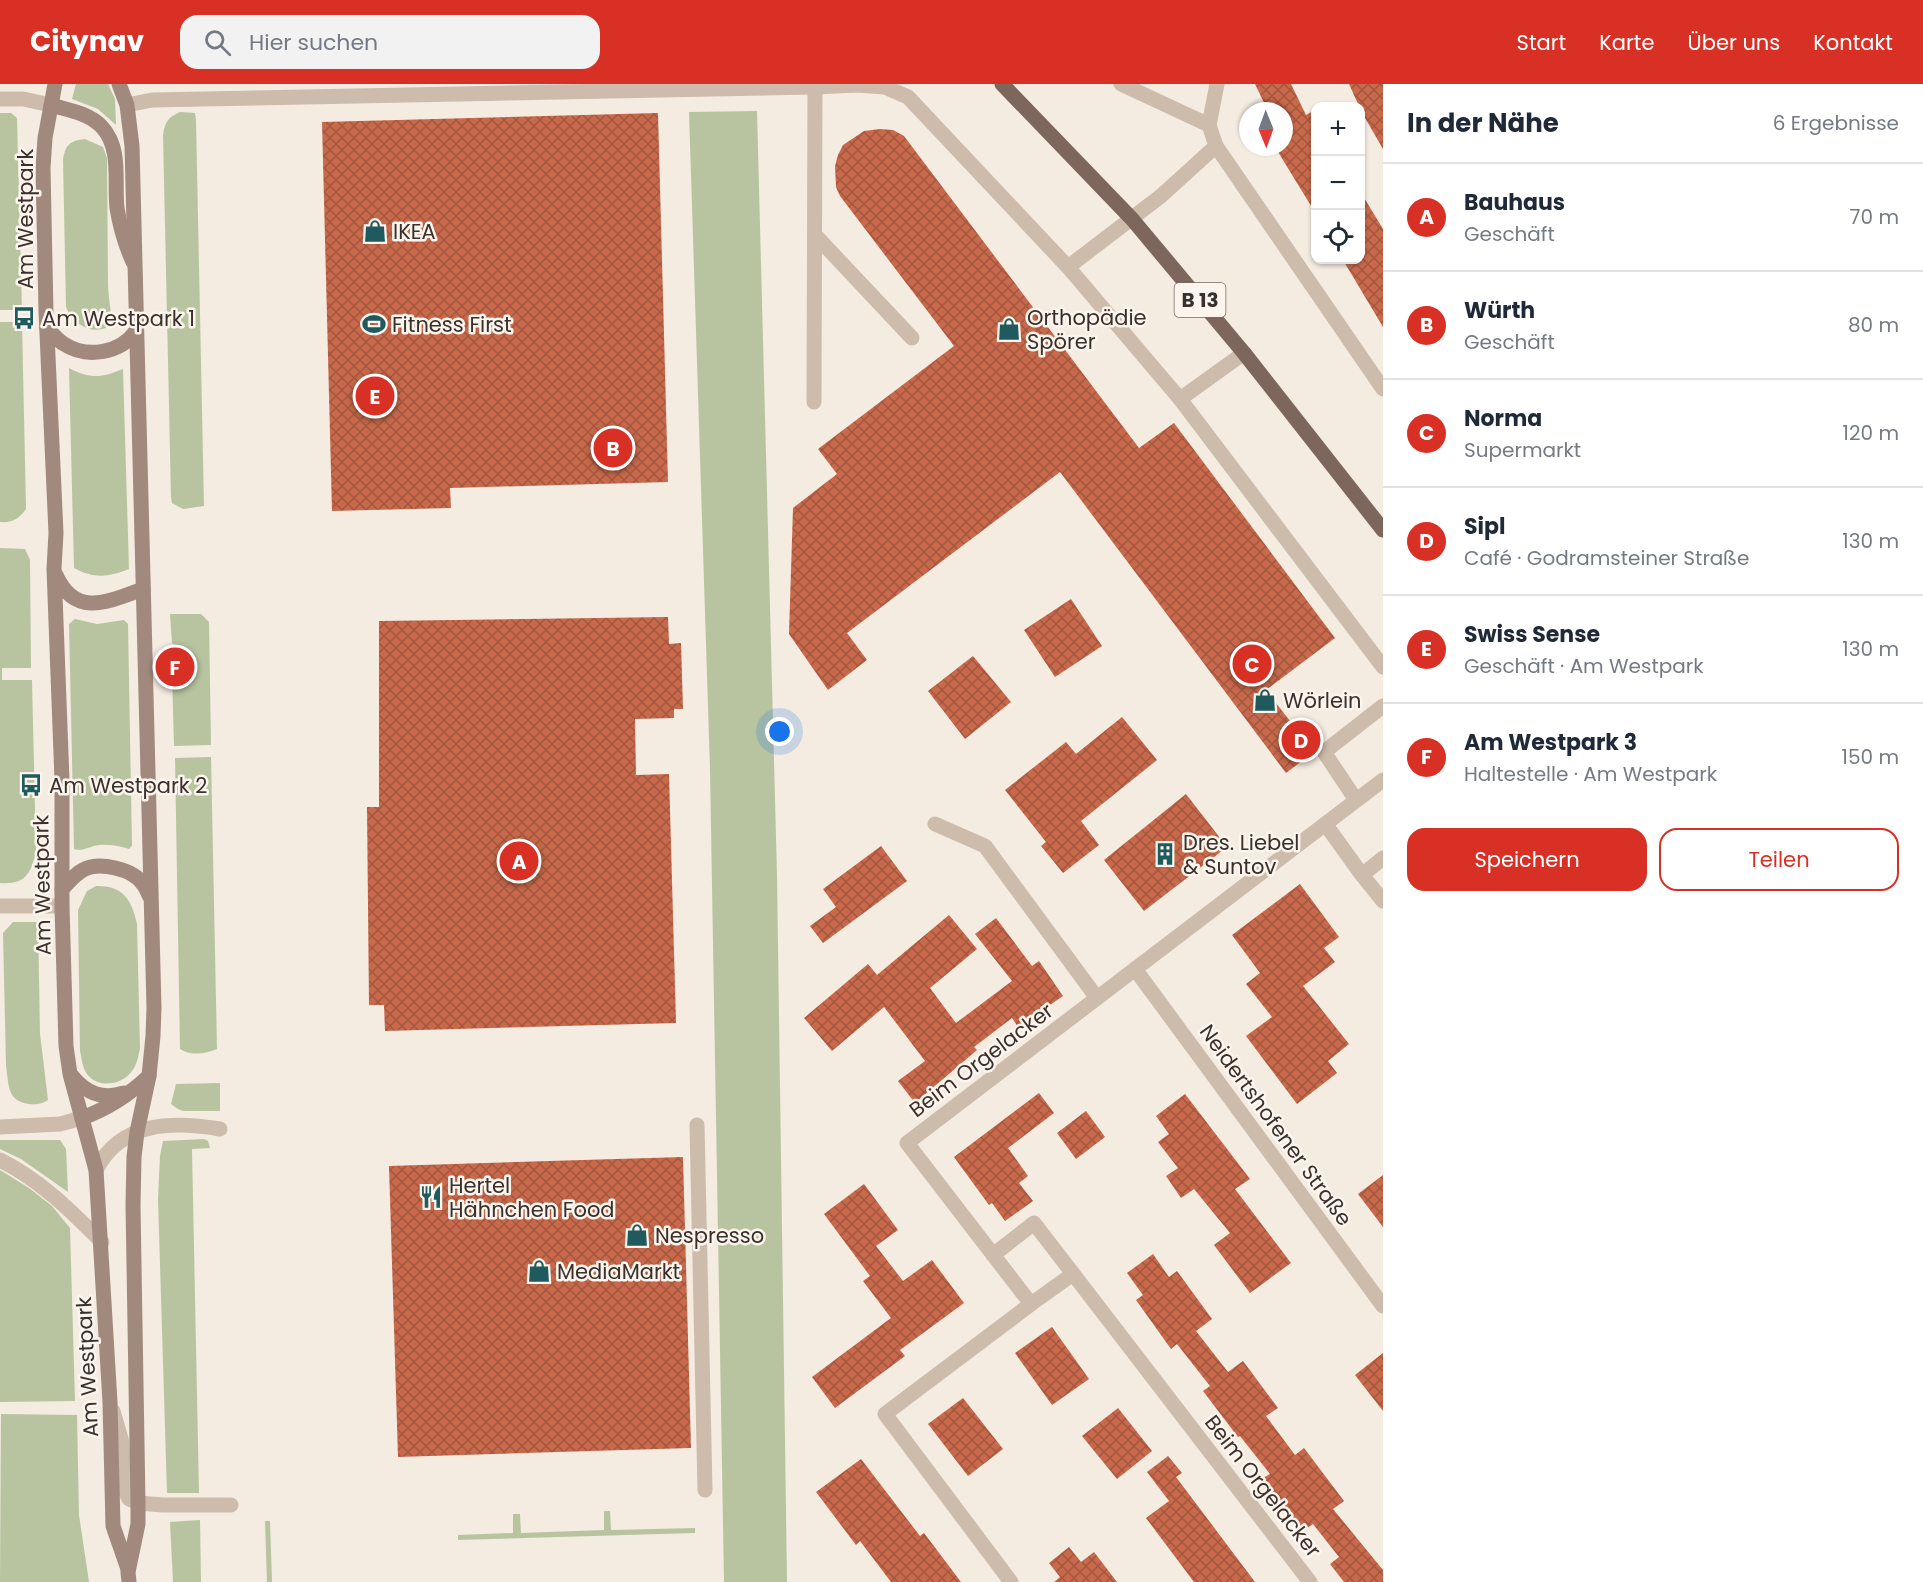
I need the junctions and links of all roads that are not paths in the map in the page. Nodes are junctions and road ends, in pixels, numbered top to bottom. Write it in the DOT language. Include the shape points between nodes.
graph roads {
  1 [pos="55,84"];
  2 [pos="119,84"];
  3 [pos="1002,84"];
  4 [pos="1121,84"];
  5 [pos="1218,84"];
  6 [pos="815,87"];
  7 [pos="0,99"];
  8 [pos="51,105"];
  9 [pos="127,105"];
  10 [pos="1209,125"];
  11 [pos="1216,146"];
  12 [pos="1132,219"];
  13 [pos="815,235"];
  14 [pos="1068,267"];
  15 [pos="136,270"];
  16 [pos="47,328"];
  17 [pos="136,331"];
  18 [pos="912,338"];
  19 [pos="1244,352"];
  20 [pos="1383,389"];
  21 [pos="1180,399"];
  22 [pos="814,402"];
  23 [pos="1383,530"];
  24 [pos="54,569"];
  25 [pos="143,589"];
  26 [pos="1383,667"];
  27 [pos="1383,706"];
  28 [pos="1383,780"];
  29 [pos="1356,800"];
  30 [pos="935,824"];
  31 [pos="1326,825"];
  32 [pos="1383,858"];
  33 [pos="1362,875"];
  34 [pos="62,889"];
  35 [pos="150,897"];
  36 [pos="1383,902"];
  37 [pos="0,906"];
  38 [pos="62,906"];
  39 [pos="1135,969"];
  40 [pos="1097,998"];
  41 [pos="70,1074"];
  42 [pos="138,1094"];
  43 [pos="82,1118"];
  44 [pos="161,1125"];
  45 [pos="697,1125"];
  46 [pos="0,1126"];
  47 [pos="220,1129"];
  48 [pos="137,1132"];
  49 [pos="0,1160"];
  50 [pos="96,1170"];
  51 [pos="102,1242"];
  52 [pos="993,1255"];
  53 [pos="1073,1274"];
  54 [pos="1031,1304"];
  55 [pos="1383,1306"];
  56 [pos="110,1402"];
  57 [pos="705,1490"];
  58 [pos="138,1503"];
  59 [pos="231,1505"];
  60 [pos="129,1577"];
  61 [pos="1011,1582"];
  62 [pos="1310,1582"];
  1 -- 8 [label="main road, Am Westpark"];
  2 -- 9 [label="main road"];
  3 -- 12 [label="main road, B 13"];
  4 -- 10 [label="street"];
  5 -- 10 [label="street"];
  6 -- 9 [label="street" via="152,100"];
  6 -- 13 [label="street"];
  6 -- 14 [label="street" via="885,87 908,97"];
  7 -- 8 [label="street"];
  8 -- 15 [label="main road" via="88,117 109,136 115,159 120,225"];
  8 -- 16 [label="main road, Am Westpark" via="44,168"];
  9 -- 15 [label="main road"];
  10 -- 11 [label="street"];
  11 -- 12 [label="street"];
  11 -- 20 [label="street"];
  12 -- 14 [label="street"];
  12 -- 19 [label="main road, B 13"];
  13 -- 18 [label="street"];
  13 -- 22 [label="street"];
  14 -- 21 [label="street"];
  15 -- 17 [label="main road"];
  16 -- 17 [label="main road" via="62,344 96,352 129,342"];
  16 -- 24 [label="main road, Am Westpark" via="56,533"];
  17 -- 25 [label="main road"];
  19 -- 21 [label="street"];
  19 -- 23 [label="main road, B 13"];
  21 -- 26 [label="street"];
  24 -- 25 [label="main road" via="62,586 79,601 104,602"];
  24 -- 34 [label="main road, Am Westpark"];
  25 -- 35 [label="main road"];
  27 -- 29 [label="street" via="1324,752"];
  28 -- 29 [label="street, Beim Orgelacker"];
  29 -- 31 [label="street, Beim Orgelacker"];
  30 -- 40 [label="street" via="984,846"];
  31 -- 33 [label="street"];
  31 -- 39 [label="street, Beim Orgelacker"];
  32 -- 33 [label="street"];
  33 -- 36 [label="street"];
  34 -- 35 [label="main road" via="85,868 110,867 134,876"];
  34 -- 38 [label="main road, Am Westpark"];
  35 -- 42 [label="main road" via="153,1036 149,1076"];
  37 -- 38 [label="street"];
  38 -- 41 [label="main road, Am Westpark"];
  39 -- 40 [label="street, Beim Orgelacker"];
  39 -- 55 [label="street, Neidertshofener Straße"];
  40 -- 52 [label="street, Beim Orgelacker" via="907,1143"];
  41 -- 42 [label="main road" via="80,1086 97,1095"];
  41 -- 43 [label="main road, Am Westpark"];
  42 -- 43 [label="main road"];
  42 -- 44 [label="street"];
  42 -- 48 [label="main road, Am Westpark"];
  43 -- 46 [label="street" via="60,1124"];
  43 -- 50 [label="main road, Am Westpark"];
  44 -- 47 [label="street"];
  44 -- 48 [label="street"];
  45 -- 57 [label="street"];
  48 -- 50 [label="street" via="111,1148"];
  48 -- 58 [label="main road, Am Westpark" via="133,1205"];
  49 -- 51 [label="street" via="22,1171"];
  50 -- 51 [label="main road, Am Westpark"];
  51 -- 56 [label="main road, Am Westpark"];
  52 -- 53 [label="street, Beim Orgelacker" via="1034,1223"];
  52 -- 54 [label="street, Beim Orgelacker"];
  53 -- 54 [label="street"];
  53 -- 62 [label="street, Beim Orgelacker"];
  54 -- 61 [label="street" via="885,1414"];
  56 -- 58 [label="street" via="122,1442 124,1489 129,1499"];
  56 -- 60 [label="main road, Am Westpark" via="113,1526"];
  58 -- 59 [label="street"];
  58 -- 60 [label="main road, Am Westpark"];
}
